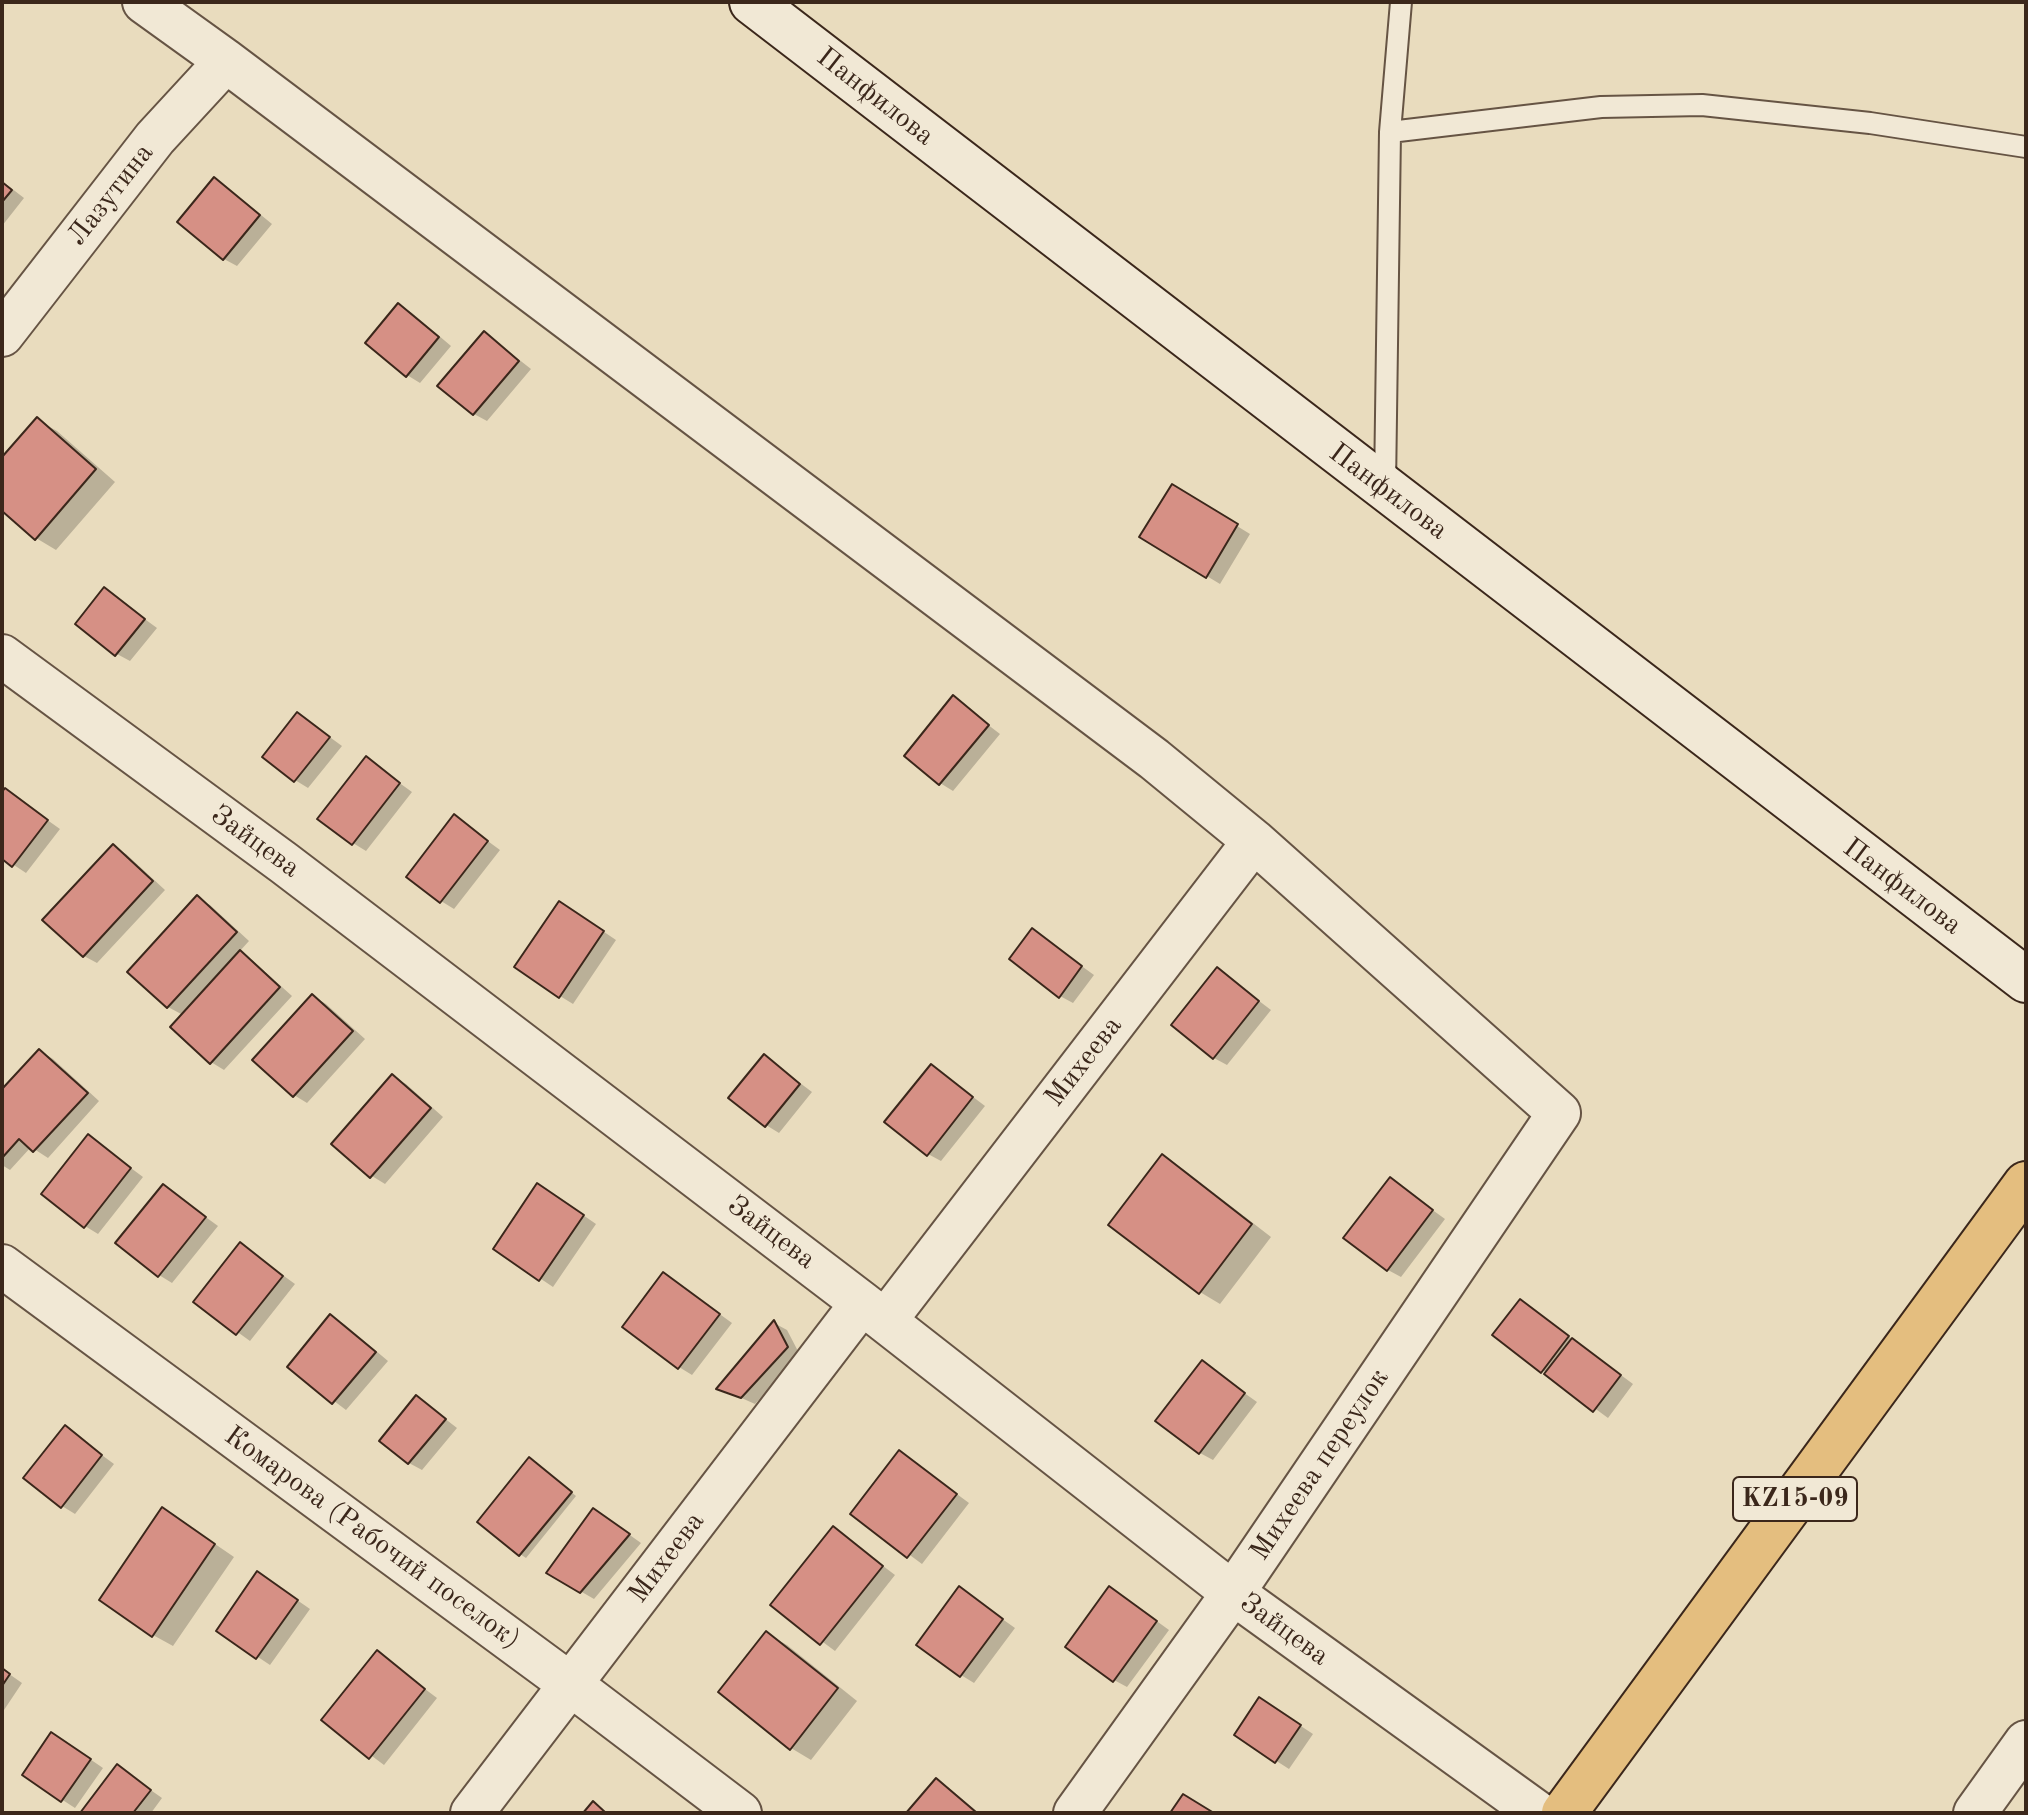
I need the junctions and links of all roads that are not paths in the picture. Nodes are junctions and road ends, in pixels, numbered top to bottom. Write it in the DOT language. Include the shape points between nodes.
graph roads {
  1 [pos="144,2"];
  2 [pos="752,2"];
  3 [pos="1401,2"];
  4 [pos="226,61"];
  5 [pos="1390,132"];
  6 [pos="2026,147"];
  7 [pos="2,335"];
  8 [pos="1385,490"];
  9 [pos="2,656"];
  10 [pos="1254,841"];
  11 [pos="2026,980"];
  12 [pos="2026,1184"];
  13 [pos="2,1266"];
  14 [pos="874,1312"];
  15 [pos="1233,1593"];
  16 [pos="570,1684"];
  17 [pos="2026,1742"];
  18 [pos="472,1813"];
  19 [pos="740,1813"];
  20 [pos="1075,1813"];
  21 [pos="1538,1813"];
  22 [pos="1564,1813"];
  23 [pos="1975,1813"];
  1 -- 4 [label="street"];
  2 -- 8 [label="street, Панфилова"];
  3 -- 5 [label="lane"];
  4 -- 7 [label="street, Лазутина" via="155,138"];
  4 -- 10 [label="street" via="1154,759"];
  5 -- 6 [label="lane" via="1601,107 1702,105"];
  5 -- 8 [label="lane"];
  8 -- 11 [label="street, Панфилова"];
  9 -- 14 [label="street, Зайцева" via="284,863"];
  10 -- 14 [label="street, Михеева"];
  10 -- 15 [label="street, Михеева переулок" via="1559,1113"];
  12 -- 22 [label="highway, KZ15-09"];
  13 -- 16 [label="street, Комарова (Рабочий поселок)"];
  14 -- 15 [label="street, Зайцева"];
  14 -- 16 [label="street, Михеева"];
  15 -- 20 [label="street, Михеева переулок"];
  15 -- 21 [label="street, Зайцева"];
  16 -- 18 [label="street, Михеева"];
  16 -- 19 [label="street, Комарова (Рабочий поселок)"];
  17 -- 23 [label="street"];
}
